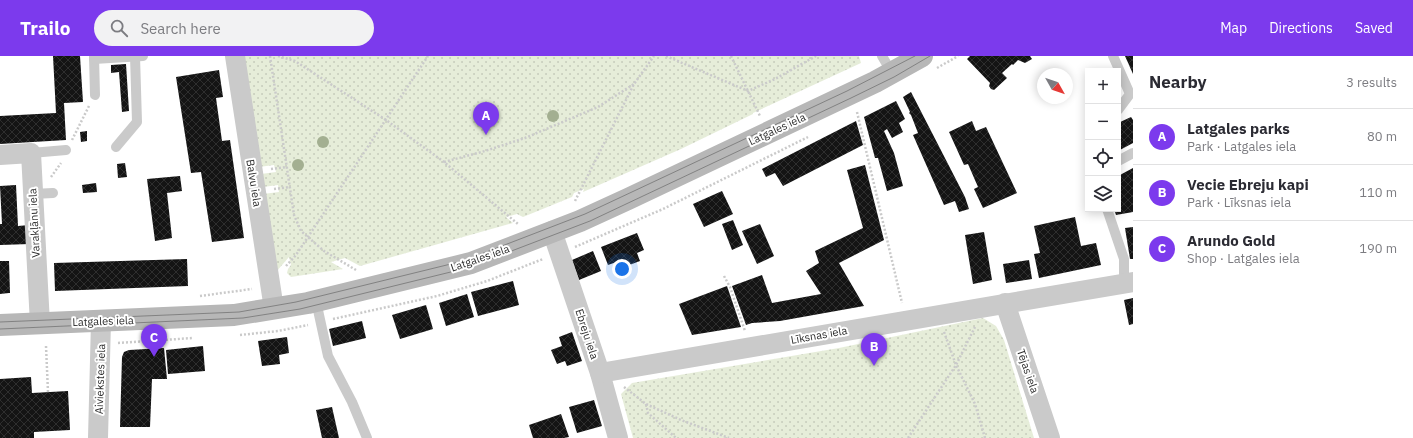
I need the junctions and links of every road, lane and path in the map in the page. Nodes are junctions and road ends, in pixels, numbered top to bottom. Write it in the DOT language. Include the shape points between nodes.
graph roads {
  1 [pos="135,56"];
  2 [pos="143,56"];
  3 [pos="235,56"];
  4 [pos="270,56"];
  5 [pos="278,56"];
  6 [pos="428,56"];
  7 [pos="654,56"];
  8 [pos="666,56"];
  9 [pos="731,56"];
  10 [pos="816,56"];
  11 [pos="922,56"];
  12 [pos="1113,56"];
  13 [pos="94,57"];
  14 [pos="887,65"];
  15 [pos="634,84"];
  16 [pos="748,91"];
  17 [pos="95,94"];
  18 [pos="1121,106"];
  19 [pos="857,112"];
  20 [pos="760,117"];
  21 [pos="386,120"];
  22 [pos="116,147"];
  23 [pos="66,150"];
  24 [pos="31,153"];
  25 [pos="0,154"];
  26 [pos="1133,154"];
  27 [pos="1121,160"];
  28 [pos="444,162"];
  29 [pos="52,193"];
  30 [pos="33,194"];
  31 [pos="575,201"];
  32 [pos="1108,212"];
  33 [pos="518,224"];
  34 [pos="552,231"];
  35 [pos="308,237"];
  36 [pos="356,270"];
  37 [pos="724,276"];
  38 [pos="1129,283"];
  39 [pos="270,285"];
  40 [pos="316,301"];
  41 [pos="1005,303"];
  42 [pos="985,307"];
  43 [pos="274,309"];
  44 [pos="738,310"];
  45 [pos="938,315"];
  46 [pos="906,320"];
  47 [pos="101,321"];
  48 [pos="40,324"];
  49 [pos="0,325"];
  50 [pos="46,346"];
  51 [pos="956,365"];
  52 [pos="601,376"];
  53 [pos="48,392"];
  54 [pos="646,404"];
  55 [pos="98,438"];
  56 [pos="366,438"];
  57 [pos="618,438"];
  58 [pos="676,438"];
  59 [pos="729,438"];
  60 [pos="908,438"];
  61 [pos="985,438"];
  62 [pos="1050,438"];
  1 -- 2 [label="lane"];
  1 -- 13 [label="lane"];
  1 -- 22 [label="lane" via="137,122"];
  3 -- 39 [label="street, Balvu iela"];
  4 -- 35 [label="path" via="294,215 301,231"];
  5 -- 21 [label="path" via="295,61"];
  6 -- 21 [label="path"];
  7 -- 15 [label="path"];
  8 -- 16 [label="path"];
  9 -- 16 [label="path"];
  10 -- 16 [label="path"];
  11 -- 14 [label="street, Latgales iela"];
  12 -- 18 [label="lane" via="1130,94"];
  13 -- 17 [label="lane"];
  14 -- 34 [label="street, Latgales iela" via="875,82 580,221"];
  15 -- 28 [label="path" via="598,107 547,129 485,151"];
  15 -- 31 [label="path"];
  16 -- 20 [label="path"];
  19 -- 46 [label="path"];
  21 -- 28 [label="path"];
  21 -- 35 [label="path"];
  23 -- 24 [label="lane"];
  24 -- 25 [label="street"];
  24 -- 30 [label="street, Varakļānu iela"];
  26 -- 27 [label="lane"];
  28 -- 33 [label="path"];
  29 -- 30 [label="lane"];
  30 -- 48 [label="street, Varakļānu iela"];
  32 -- 38 [label="lane" via="1124,259"];
  34 -- 40 [label="street, Latgales iela" via="471,263"];
  34 -- 52 [label="street, Ebreju iela"];
  35 -- 36 [label="path" via="324,251"];
  35 -- 39 [label="path"];
  37 -- 44 [label="path"];
  38 -- 41 [label="street, Līksnas iela"];
  39 -- 43 [label="street, Balvu iela"];
  40 -- 43 [label="street, Latgales iela"];
  40 -- 56 [label="lane" via="328,356 352,402"];
  41 -- 42 [label="street, Līksnas iela"];
  41 -- 62 [label="street, Tējas iela"];
  42 -- 45 [label="street, Līksnas iela"];
  42 -- 51 [label="path"];
  43 -- 47 [label="street, Latgales iela" via="234,315"];
  45 -- 46 [label="street, Līksnas iela"];
  45 -- 51 [label="path"];
  46 -- 52 [label="street, Līksnas iela"];
  47 -- 48 [label="street, Latgales iela"];
  47 -- 55 [label="street, Aiviekstes iela"];
  48 -- 49 [label="street, Latgales iela"];
  50 -- 53 [label="path"];
  51 -- 60 [label="path"];
  51 -- 61 [label="path" via="975,404"];
  52 -- 54 [label="path" via="625,387"];
  52 -- 57 [label="street, Ebreju iela"];
  54 -- 58 [label="path" via="648,413"];
  54 -- 59 [label="path"];
}
